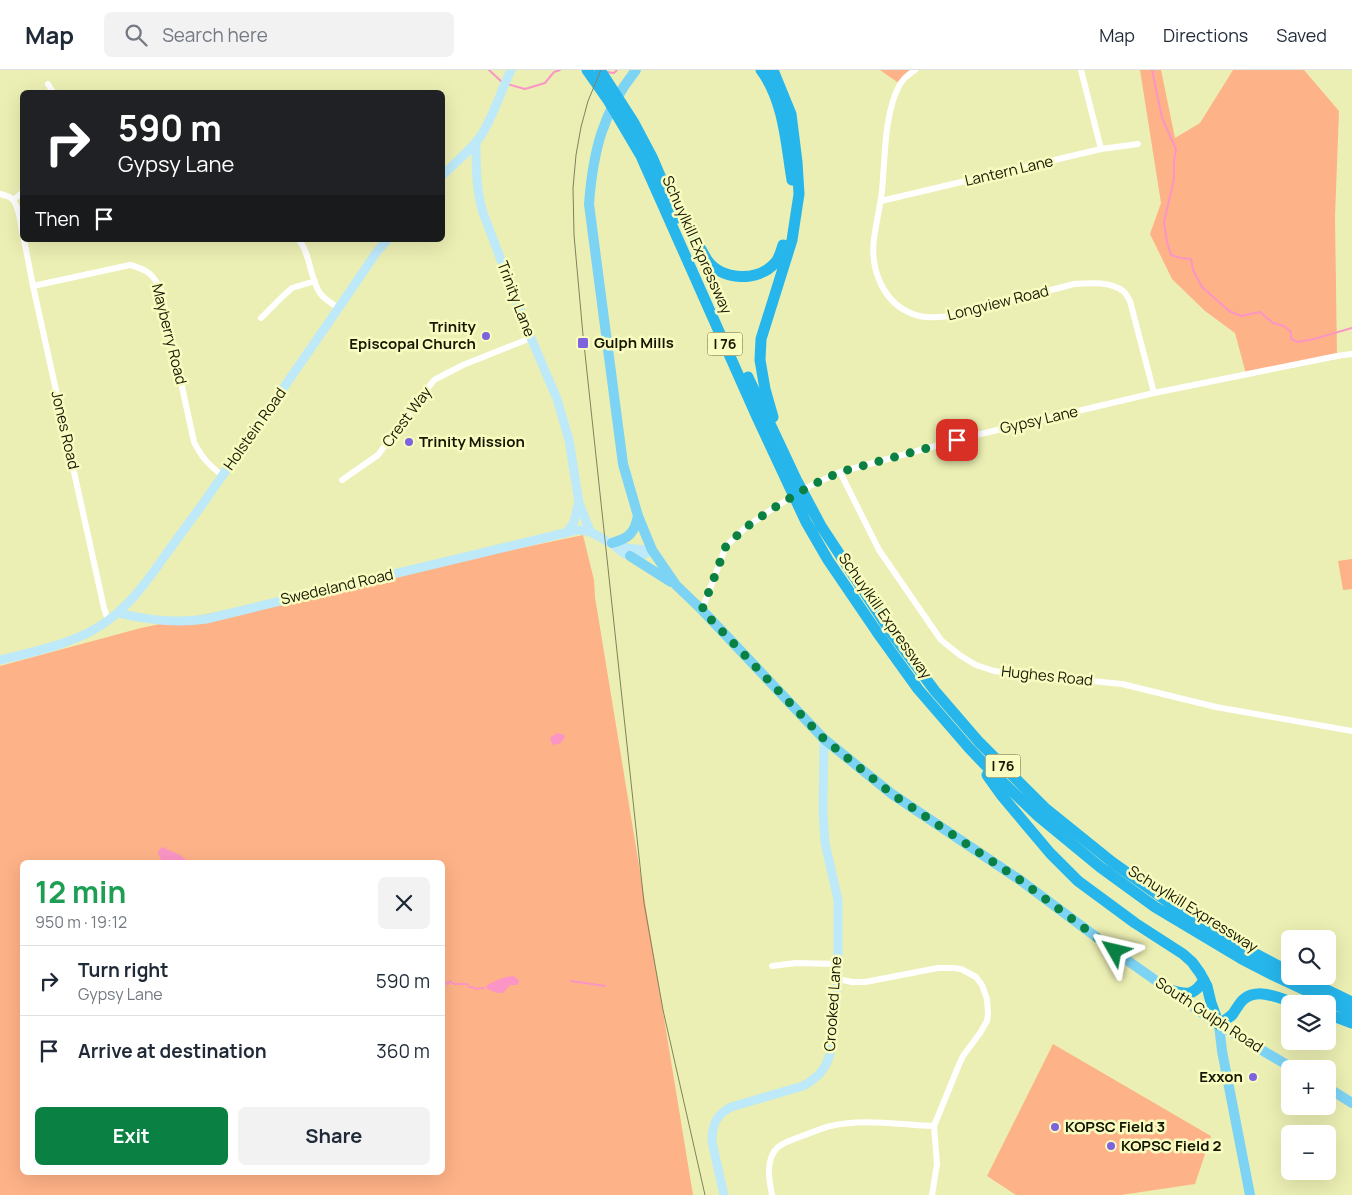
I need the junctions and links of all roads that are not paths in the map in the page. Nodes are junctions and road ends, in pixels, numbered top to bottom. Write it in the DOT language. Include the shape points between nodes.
graph roads {
  1 [pos="587,70"];
  2 [pos="600,70"];
  3 [pos="636,70"];
  4 [pos="762,70"];
  5 [pos="773,70"];
  6 [pos="915,70"];
  7 [pos="1081,70"];
  8 [pos="510,71"];
  9 [pos="48,84"];
  10 [pos="52,90"];
  11 [pos="629,125"];
  12 [pos="476,142"];
  13 [pos="1138,144"];
  14 [pos="1101,149"];
  15 [pos="445,173"];
  16 [pos="661,178"];
  17 [pos="0,194"];
  18 [pos="20,195"];
  19 [pos="13,200"];
  20 [pos="881,201"];
  21 [pos="20,220"];
  22 [pos="24,242"];
  23 [pos="300,242"];
  24 [pos="386,242"];
  25 [pos="315,281"];
  26 [pos="33,286"];
  27 [pos="339,308"];
  28 [pos="261,318"];
  29 [pos="531,338"];
  30 [pos="1352,354"];
  31 [pos="1154,392"];
  32 [pos="840,472"];
  33 [pos="222,476"];
  34 [pos="796,479"];
  35 [pos="342,480"];
  36 [pos="579,504"];
  37 [pos="638,516"];
  38 [pos="567,532"];
  39 [pos="591,532"];
  40 [pos="612,544"];
  41 [pos="652,550"];
  42 [pos="630,556"];
  43 [pos="676,585"];
  44 [pos="702,610"];
  45 [pos="118,613"];
  46 [pos="108,620"];
  47 [pos="0,660"];
  48 [pos="1352,732"];
  49 [pos="824,739"];
  50 [pos="968,748"];
  51 [pos="837,964"];
  52 [pos="772,966"];
  53 [pos="1281,967"];
  54 [pos="838,979"];
  55 [pos="1204,980"];
  56 [pos="1317,985"];
  57 [pos="1170,990"];
  58 [pos="1281,998"];
  59 [pos="1352,1002"];
  60 [pos="1352,1012"];
  61 [pos="1336,1017"];
  62 [pos="1352,1023"];
  63 [pos="1219,1025"];
  64 [pos="1281,1061"];
  65 [pos="1336,1093"];
  66 [pos="1352,1103"];
  67 [pos="934,1126"];
  68 [pos="724,1195"];
  69 [pos="772,1195"];
  70 [pos="932,1195"];
  71 [pos="1250,1195"];
  1 -- 11 [label="highway, Schuylkill Expressway / I 76"];
  2 -- 11 [label="highway, Schuylkill Expressway / I 76"];
  3 -- 37 [label="main road, South Gulph Road" via="609,112 601,133 589,204 623,464"];
  4 -- 16 [label="highway" via="781,113 794,192 785,241 776,262 766,271 749,276 719,272 699,247"];
  5 -- 34 [label="highway" via="791,114 799,194 792,240 761,339 760,360 775,426"];
  6 -- 20 [label="street, Longview Road" via="900,84 892,101"];
  7 -- 14 [label="street"];
  8 -- 12 [label="main road"];
  9 -- 10 [label="street"];
  11 -- 16 [label="highway, Schuylkill Expressway / I 76"];
  11 -- 50 [label="highway, Schuylkill Expressway / I 76" via="806,522 877,632 918,689"];
  12 -- 15 [label="main road"];
  12 -- 29 [label="main road, Trinity Lane" via="479,199 483,214"];
  13 -- 14 [label="street, Lantern Lane"];
  14 -- 20 [label="street, Lantern Lane"];
  16 -- 34 [label="highway, Schuylkill Expressway / I 76" via="703,278"];
  17 -- 19 [label="street"];
  18 -- 19 [label="street"];
  19 -- 21 [label="street"];
  20 -- 31 [label="street, Longview Road" via="874,240 874,264 880,282 902,308 931,318 951,316 1074,284 1108,284 1123,291 1130,301"];
  22 -- 26 [label="street, Jones Road"];
  23 -- 25 [label="street"];
  24 -- 27 [label="main road, Holstein Road"];
  25 -- 27 [label="street" via="318,292"];
  25 -- 28 [label="street" via="292,288"];
  26 -- 33 [label="street, Mayberry Road" via="130,265 154,277 161,290 194,442 202,456"];
  26 -- 46 [label="street, Jones Road"];
  27 -- 33 [label="main road, Holstein Road"];
  29 -- 35 [label="street, Crest Way" via="434,380 378,455"];
  29 -- 36 [label="main road, Trinity Lane" via="569,440"];
  30 -- 31 [label="street, Gypsy Lane"];
  31 -- 32 [label="street, Gypsy Lane"];
  32 -- 44 [label="street, Gypsy Lane" via="772,509 726,546"];
  32 -- 48 [label="street, Hughes Road" via="879,550 941,640 976,665 994,671 1122,684 1216,708"];
  33 -- 45 [label="main road, Holstein Road" via="147,581"];
  34 -- 53 [label="highway, Schuylkill Expressway / I 76" via="820,526 890,631 978,742 1045,808 1112,862 1214,932"];
  36 -- 38 [label="main road"];
  36 -- 39 [label="main road, Trinity Lane"];
  37 -- 40 [label="main road" via="632,533"];
  37 -- 41 [label="main road, South Gulph Road"];
  38 -- 39 [label="main road, Swedeland Road" via="584,529"];
  38 -- 45 [label="main road, Swedeland Road" via="206,619 173,621"];
  39 -- 40 [label="main road"];
  40 -- 41 [label="main road"];
  40 -- 42 [label="main road"];
  41 -- 42 [label="main road" via="643,556"];
  41 -- 43 [label="main road, South Gulph Road"];
  42 -- 43 [label="main road"];
  43 -- 44 [label="main road, South Gulph Road"];
  44 -- 49 [label="main road, South Gulph Road"];
  45 -- 46 [label="main road"];
  46 -- 47 [label="main road" via="88,633 53,646"];
  49 -- 51 [label="main road, Crooked Lane" via="824,835 838,900"];
  49 -- 57 [label="main road, South Gulph Road" via="892,794 1020,880"];
  50 -- 55 [label="highway" via="1002,796 1068,871 1088,889 1183,954"];
  50 -- 60 [label="highway, Schuylkill Expressway / I 76" via="1068,842 1155,907 1272,975"];
  51 -- 52 [label="street"];
  51 -- 54 [label="main road, Crooked Lane"];
  54 -- 67 [label="street" via="871,982 946,967 970,973 982,985 988,1006 987,1021 960,1062"];
  54 -- 68 [label="main road, Crooked Lane" via="831,1050 819,1076 802,1086 731,1106 718,1117 712,1142"];
  55 -- 57 [label="highway" via="1193,992"];
  55 -- 63 [label="highway"];
  56 -- 59 [label="highway"];
  57 -- 63 [label="main road, South Gulph Road"];
  58 -- 63 [label="highway" via="1255,994 1243,1000"];
  61 -- 62 [label="highway"];
  63 -- 64 [label="main road, South Gulph Road"];
  63 -- 71 [label="main road"];
  65 -- 66 [label="main road"];
  67 -- 69 [label="street" via="863,1122 831,1126 786,1143 778,1148 770,1163 768,1174"];
  67 -- 70 [label="street" via="937,1164"];
}
